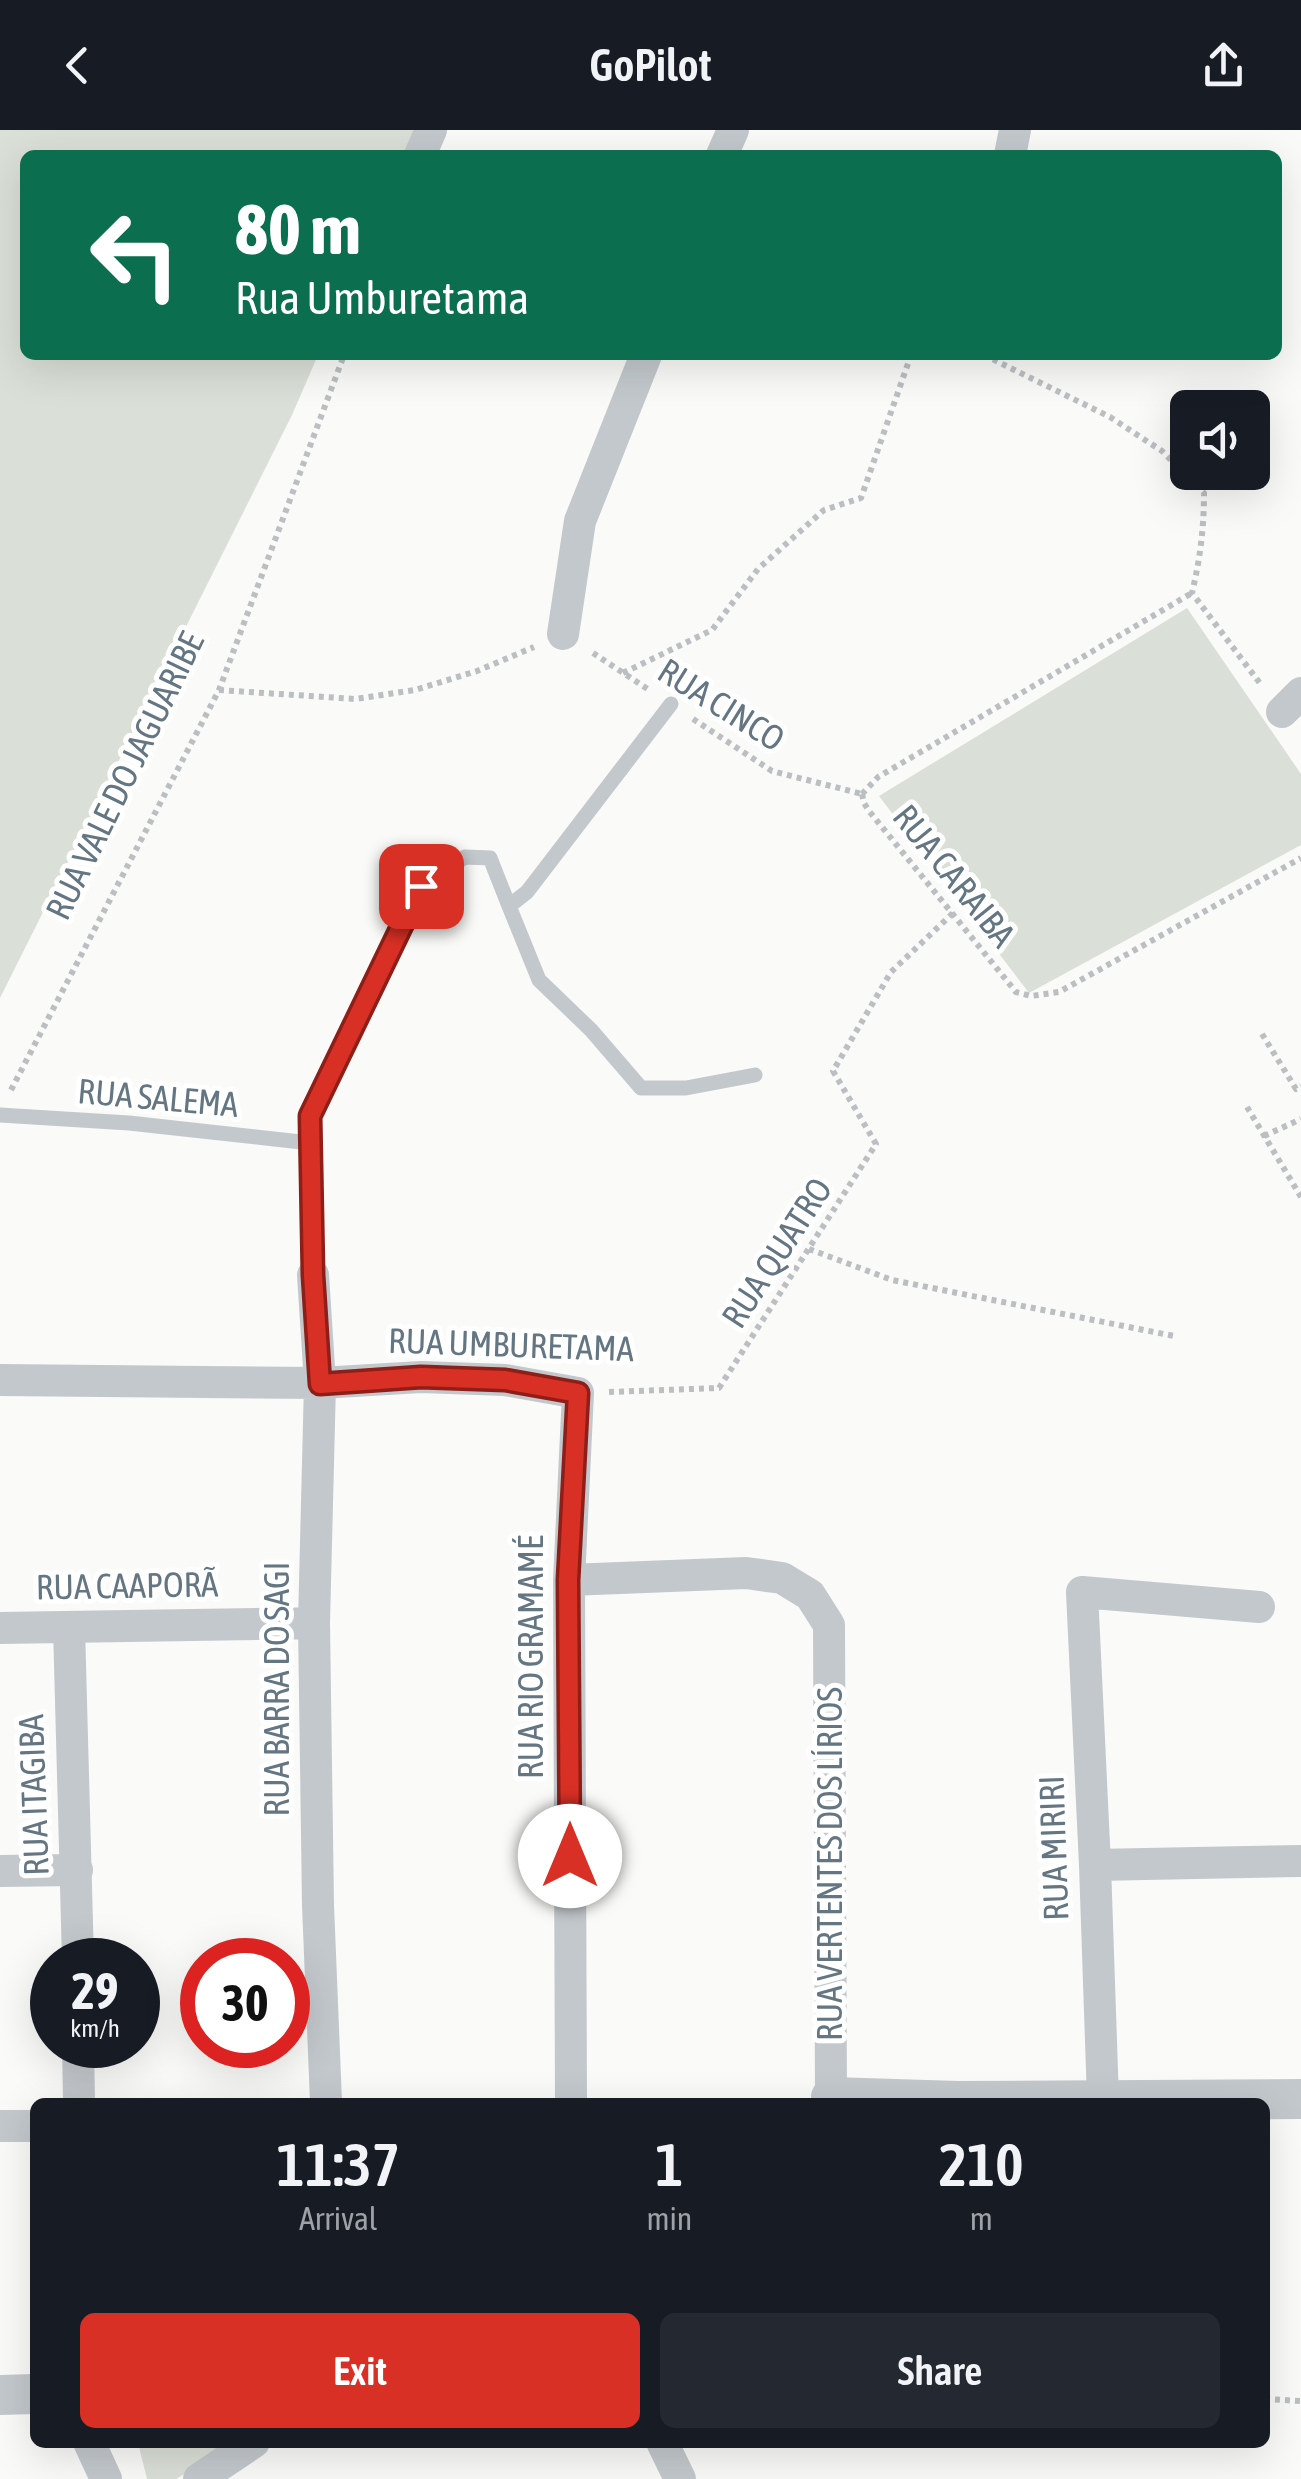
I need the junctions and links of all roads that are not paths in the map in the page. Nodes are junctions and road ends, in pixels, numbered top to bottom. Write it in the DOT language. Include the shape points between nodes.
graph roads {
  1 [pos="644,360"];
  2 [pos="564,634"];
  3 [pos="672,704"];
  4 [pos="509,906"];
  5 [pos="755,1074"];
  6 [pos="0,1116"];
  7 [pos="310,1143"];
  8 [pos="313,1275"];
  9 [pos="0,1380"];
  10 [pos="320,1384"];
  11 [pos="578,1393"];
  12 [pos="568,1580"];
  13 [pos="1259,1607"];
  14 [pos="314,1623"];
  15 [pos="70,1627"];
  16 [pos="0,1628"];
  17 [pos="1301,1861"];
  18 [pos="1095,1865"];
  19 [pos="77,1870"];
  20 [pos="0,1872"];
  21 [pos="78,1938"];
  22 [pos="78,2068"];
  23 [pos="79,2098"];
  24 [pos="326,2098"];
  25 [pos="571,2098"];
  26 [pos="832,2098"];
  27 [pos="1103,2098"];
  28 [pos="1270,2099"];
  29 [pos="1301,2099"];
  30 [pos="0,2126"];
  31 [pos="30,2126"];
  32 [pos="30,2394"];
  33 [pos="0,2395"];
  34 [pos="92,2448"];
  35 [pos="245,2448"];
  36 [pos="665,2448"];
  37 [pos="106,2479"];
  38 [pos="199,2479"];
  39 [pos="680,2479"];
  1 -- 2 [label="street" via="580,521"];
  3 -- 4 [label="lane" via="527,892"];
  4 -- 5 [label="lane" via="539,980 641,1088 686,1088"];
  4 -- 7 [label="lane" via="490,858 465,857 421,886 310,1116"];
  6 -- 7 [label="lane, RUA SALEMA"];
  7 -- 8 [label="lane"];
  8 -- 10 [label="street, RUA BARRA DO SAGI"];
  9 -- 10 [label="street, RUA UMBURETAMA"];
  10 -- 11 [label="street, RUA UMBURETAMA" via="438,1377"];
  10 -- 14 [label="street, RUA BARRA DO SAGI"];
  11 -- 12 [label="street, RUA RIO GRAMAMÉ"];
  12 -- 25 [label="street, RUA RIO GRAMAMÉ"];
  12 -- 26 [label="street, RUA VERTENTES DOS LÍRIOS" via="746,1572 782,1578 810,1595 829,1625"];
  13 -- 18 [label="street, RUA MIRIRI" via="1082,1592"];
  14 -- 15 [label="street, RUA CAAPORÃ"];
  14 -- 24 [label="street, RUA BARRA DO SAGI"];
  15 -- 16 [label="street, RUA CAAPORÃ"];
  15 -- 19 [label="street, RUA ITAGIBA"];
  17 -- 18 [label="street"];
  18 -- 27 [label="street, RUA MIRIRI"];
  19 -- 20 [label="street"];
  19 -- 21 [label="street, RUA ITAGIBA"];
  22 -- 23 [label="street"];
  28 -- 29 [label="street"];
  30 -- 31 [label="street"];
  32 -- 33 [label="street"];
  34 -- 37 [label="street"];
  35 -- 38 [label="street"];
  36 -- 39 [label="street"];
}
